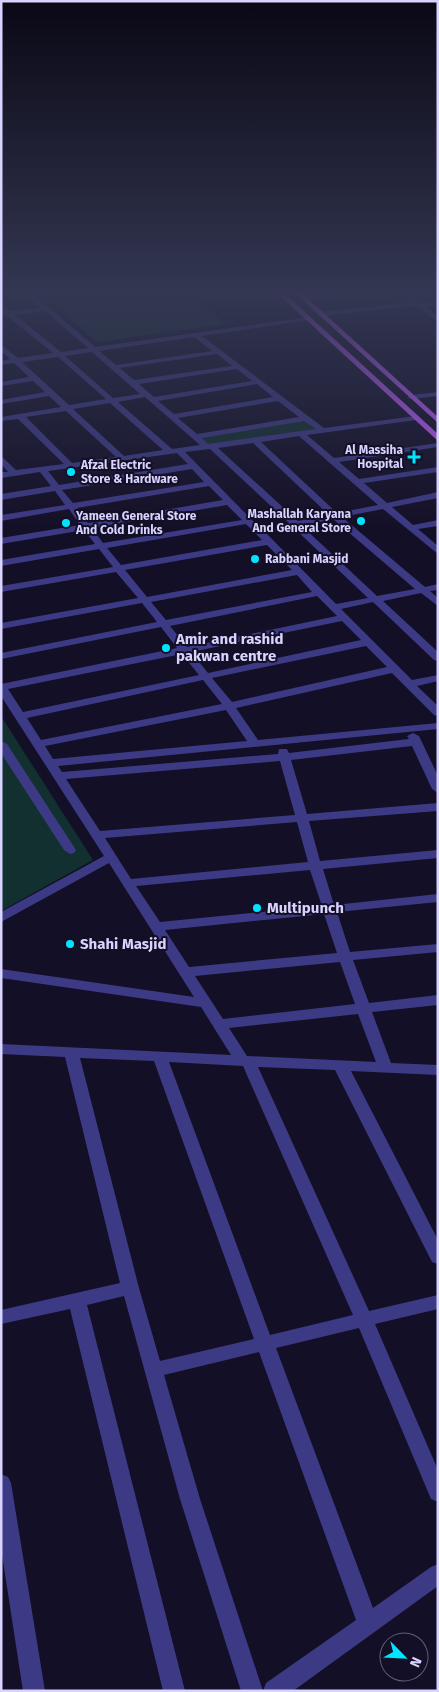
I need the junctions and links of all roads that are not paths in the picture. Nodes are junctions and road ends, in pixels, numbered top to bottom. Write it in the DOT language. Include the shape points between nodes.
graph roads {
  1 [pos="30,373"];
  2 [pos="80,373"];
  3 [pos="121,373"];
  4 [pos="199,373"];
  5 [pos="246,373"];
  6 [pos="367,373"];
  7 [pos="385,373"];
  8 [pos="35,378"];
  9 [pos="258,382"];
  10 [pos="132,383"];
  11 [pos="1,384"];
  12 [pos="52,393"];
  13 [pos="438,394"];
  14 [pos="411,397"];
  15 [pos="149,398"];
  16 [pos="280,398"];
  17 [pos="111,401"];
  18 [pos="1,402"];
  19 [pos="68,408"];
  20 [pos="20,416"];
  21 [pos="171,417"];
  22 [pos="436,417"];
  23 [pos="306,418"];
  24 [pos="416,418"];
  25 [pos="1,419"];
  26 [pos="323,431"];
  27 [pos="301,434"];
  28 [pos="195,437"];
  29 [pos="255,440"];
  30 [pos="438,440"];
  31 [pos="438,445"];
  32 [pos="209,447"];
  33 [pos="174,451"];
  34 [pos="1,458"];
  35 [pos="123,459"];
  36 [pos="332,461"];
  37 [pos="71,466"];
  38 [pos="193,466"];
  39 [pos="438,469"];
  40 [pos="43,470"];
  41 [pos="14,474"];
  42 [pos="1,475"];
  43 [pos="356,482"];
  44 [pos="211,483"];
  45 [pos="58,489"];
  46 [pos="438,495"];
  47 [pos="1,497"];
  48 [pos="229,502"];
  49 [pos="384,506"];
  50 [pos="71,507"];
  51 [pos="335,516"];
  52 [pos="1,518"];
  53 [pos="249,522"];
  54 [pos="438,523"];
  55 [pos="294,525"];
  56 [pos="88,526"];
  57 [pos="410,528"];
  58 [pos="259,532"];
  59 [pos="1,541"];
  60 [pos="269,542"];
  61 [pos="101,546"];
  62 [pos="438,551"];
  63 [pos="1,563"];
  64 [pos="119,568"];
  65 [pos="299,572"];
  66 [pos="438,587"];
  67 [pos="1,589"];
  68 [pos="423,590"];
  69 [pos="320,593"];
  70 [pos="373,599"];
  71 [pos="144,600"];
  72 [pos="438,604"];
  73 [pos="334,608"];
  74 [pos="344,618"];
  75 [pos="163,624"];
  76 [pos="1,626"];
  77 [pos="368,642"];
  78 [pos="186,651"];
  79 [pos="1,656"];
  80 [pos="438,658"];
  81 [pos="394,668"];
  82 [pos="205,676"];
  83 [pos="438,678"];
  84 [pos="409,684"];
  85 [pos="1,687"];
  86 [pos="229,706"];
  87 [pos="438,713"];
  88 [pos="20,716"];
  89 [pos="438,726"];
  90 [pos="411,729"];
  91 [pos="280,742"];
  92 [pos="416,742"];
  93 [pos="1,744"];
  94 [pos="38,744"];
  95 [pos="255,744"];
  96 [pos="284,757"];
  97 [pos="438,760"];
  98 [pos="425,761"];
  99 [pos="50,763"];
  100 [pos="58,776"];
  101 [pos="436,782"];
  102 [pos="438,807"];
  103 [pos="301,819"];
  104 [pos="97,835"];
  105 [pos="70,850"];
  106 [pos="438,854"];
  107 [pos="111,857"];
  108 [pos="315,865"];
  109 [pos="128,883"];
  110 [pos="438,898"];
  111 [pos="330,910"];
  112 [pos="1,918"];
  113 [pos="156,927"];
  114 [pos="438,948"];
  115 [pos="345,957"];
  116 [pos="185,972"];
  117 [pos="1,973"];
  118 [pos="438,1000"];
  119 [pos="205,1003"];
  120 [pos="364,1008"];
  121 [pos="219,1024"];
  122 [pos="1,1049"];
  123 [pos="71,1052"];
  124 [pos="159,1056"];
  125 [pos="245,1060"];
  126 [pos="340,1065"];
  127 [pos="385,1067"];
  128 [pos="438,1070"];
  129 [pos="438,1258"];
  130 [pos="130,1288"];
  131 [pos="77,1300"];
  132 [pos="438,1302"];
  133 [pos="1,1316"];
  134 [pos="364,1320"];
  135 [pos="265,1344"];
  136 [pos="154,1370"];
  137 [pos="1,1483"];
  138 [pos="438,1493"];
  139 [pos="438,1574"];
  140 [pos="368,1624"];
  141 [pos="34,1691"];
  142 [pos="174,1691"];
  143 [pos="252,1691"];
  144 [pos="274,1691"];
  1 -- 8 [label="street"];
  2 -- 17 [label="street"];
  3 -- 10 [label="street"];
  4 -- 10 [label="street"];
  5 -- 9 [label="street"];
  6 -- 24 [label="main road"];
  7 -- 14 [label="main road"];
  8 -- 11 [label="street"];
  8 -- 12 [label="street"];
  9 -- 15 [label="street"];
  9 -- 16 [label="street"];
  10 -- 15 [label="street"];
  12 -- 18 [label="street"];
  12 -- 19 [label="street"];
  13 -- 14 [label="street"];
  14 -- 22 [label="main road"];
  15 -- 17 [label="street"];
  15 -- 21 [label="street"];
  16 -- 21 [label="street"];
  16 -- 23 [label="street"];
  17 -- 19 [label="street"];
  17 -- 33 [label="street"];
  19 -- 20 [label="street"];
  19 -- 35 [label="street"];
  20 -- 25 [label="street"];
  20 -- 37 [label="street"];
  21 -- 28 [label="street"];
  23 -- 26 [label="street"];
  23 -- 28 [label="street"];
  24 -- 26 [label="street"];
  24 -- 30 [label="main road"];
  26 -- 27 [label="street"];
  27 -- 29 [label="street"];
  27 -- 36 [label="street"];
  28 -- 32 [label="street"];
  29 -- 32 [label="street"];
  29 -- 51 [label="street"];
  31 -- 36 [label="street"];
  32 -- 33 [label="street"];
  32 -- 55 [label="street"];
  33 -- 35 [label="street"];
  33 -- 38 [label="street"];
  34 -- 41 [label="street"];
  35 -- 37 [label="street"];
  36 -- 43 [label="street"];
  37 -- 40 [label="street"];
  38 -- 44 [label="street"];
  38 -- 45 [label="street"];
  39 -- 43 [label="street"];
  40 -- 41 [label="street"];
  40 -- 45 [label="street"];
  41 -- 42 [label="street"];
  43 -- 49 [label="street"];
  44 -- 48 [label="street"];
  44 -- 50 [label="street"];
  45 -- 47 [label="street"];
  45 -- 50 [label="street"];
  46 -- 49 [label="street"];
  48 -- 53 [label="street"];
  48 -- 56 [label="street"];
  49 -- 51 [label="street"];
  49 -- 57 [label="street"];
  50 -- 52 [label="street"];
  50 -- 56 [label="street"];
  51 -- 55 [label="street"];
  51 -- 68 [label="street"];
  53 -- 58 [label="street"];
  53 -- 61 [label="street"];
  54 -- 57 [label="street"];
  55 -- 58 [label="street"];
  55 -- 70 [label="street"];
  56 -- 59 [label="street"];
  56 -- 61 [label="street"];
  57 -- 62 [label="street"];
  58 -- 60 [label="street"];
  60 -- 64 [label="street"];
  60 -- 65 [label="street"];
  61 -- 63 [label="street"];
  61 -- 64 [label="street"];
  64 -- 67 [label="street"];
  64 -- 71 [label="street"];
  65 -- 69 [label="street"];
  65 -- 71 [label="street"];
  66 -- 68 [label="street"];
  68 -- 70 [label="street"];
  68 -- 72 [label="street"];
  69 -- 73 [label="street"];
  69 -- 75 [label="street"];
  70 -- 73 [label="street"];
  70 -- 80 [label="street"];
  71 -- 75 [label="street"];
  71 -- 76 [label="street"];
  73 -- 74 [label="street"];
  74 -- 77 [label="street"];
  74 -- 78 [label="street"];
  75 -- 78 [label="street"];
  75 -- 79 [label="street"];
  77 -- 81 [label="street"];
  77 -- 82 [label="street"];
  78 -- 82 [label="street"];
  78 -- 85 [label="street"];
  81 -- 84 [label="street"];
  81 -- 86 [label="street"];
  82 -- 86 [label="street"];
  82 -- 88 [label="street"];
  83 -- 84 [label="street"];
  84 -- 87 [label="street"];
  85 -- 88 [label="street"];
  86 -- 94 [label="street"];
  86 -- 95 [label="street"];
  88 -- 94 [label="street"];
  89 -- 90 [label="street"];
  90 -- 91 [label="street"];
  90 -- 92 [label="street"];
  91 -- 95 [label="street"];
  91 -- 96 [label="street"];
  92 -- 96 [label="street"];
  92 -- 98 [label="street"];
  93 -- 105 [label="street"];
  94 -- 99 [label="street"];
  95 -- 99 [label="street"];
  96 -- 100 [label="street"];
  96 -- 103 [label="street"];
  97 -- 98 [label="street"];
  98 -- 101 [label="street"];
  99 -- 100 [label="street"];
  100 -- 104 [label="street"];
  102 -- 103 [label="street"];
  103 -- 104 [label="street"];
  103 -- 108 [label="street"];
  104 -- 107 [label="street"];
  106 -- 108 [label="street"];
  107 -- 109 [label="street"];
  107 -- 112 [label="street"];
  108 -- 109 [label="street"];
  108 -- 111 [label="street"];
  109 -- 113 [label="street"];
  110 -- 111 [label="street"];
  111 -- 113 [label="street"];
  111 -- 115 [label="street"];
  113 -- 116 [label="street"];
  114 -- 115 [label="street"];
  115 -- 116 [label="street"];
  115 -- 120 [label="street"];
  116 -- 119 [label="street"];
  117 -- 119 [label="street"];
  118 -- 120 [label="street"];
  119 -- 121 [label="street"];
  120 -- 121 [label="street"];
  120 -- 127 [label="street"];
  121 -- 125 [label="street"];
  122 -- 123 [label="street"];
  123 -- 124 [label="street"];
  123 -- 130 [label="street"];
  124 -- 125 [label="street"];
  124 -- 135 [label="street"];
  125 -- 126 [label="street"];
  125 -- 134 [label="street"];
  126 -- 127 [label="street"];
  126 -- 129 [label="street"];
  127 -- 128 [label="street"];
  130 -- 131 [label="street"];
  130 -- 136 [label="street"];
  131 -- 133 [label="street"];
  131 -- 142 [label="street"];
  132 -- 134 [label="street"];
  134 -- 135 [label="street"];
  134 -- 138 [label="street"];
  135 -- 136 [label="street"];
  135 -- 140 [label="street"];
  136 -- 143 [label="street" via="190,1499"];
  137 -- 141 [label="street"];
  139 -- 140 [label="street"];
  140 -- 144 [label="street"];
}
